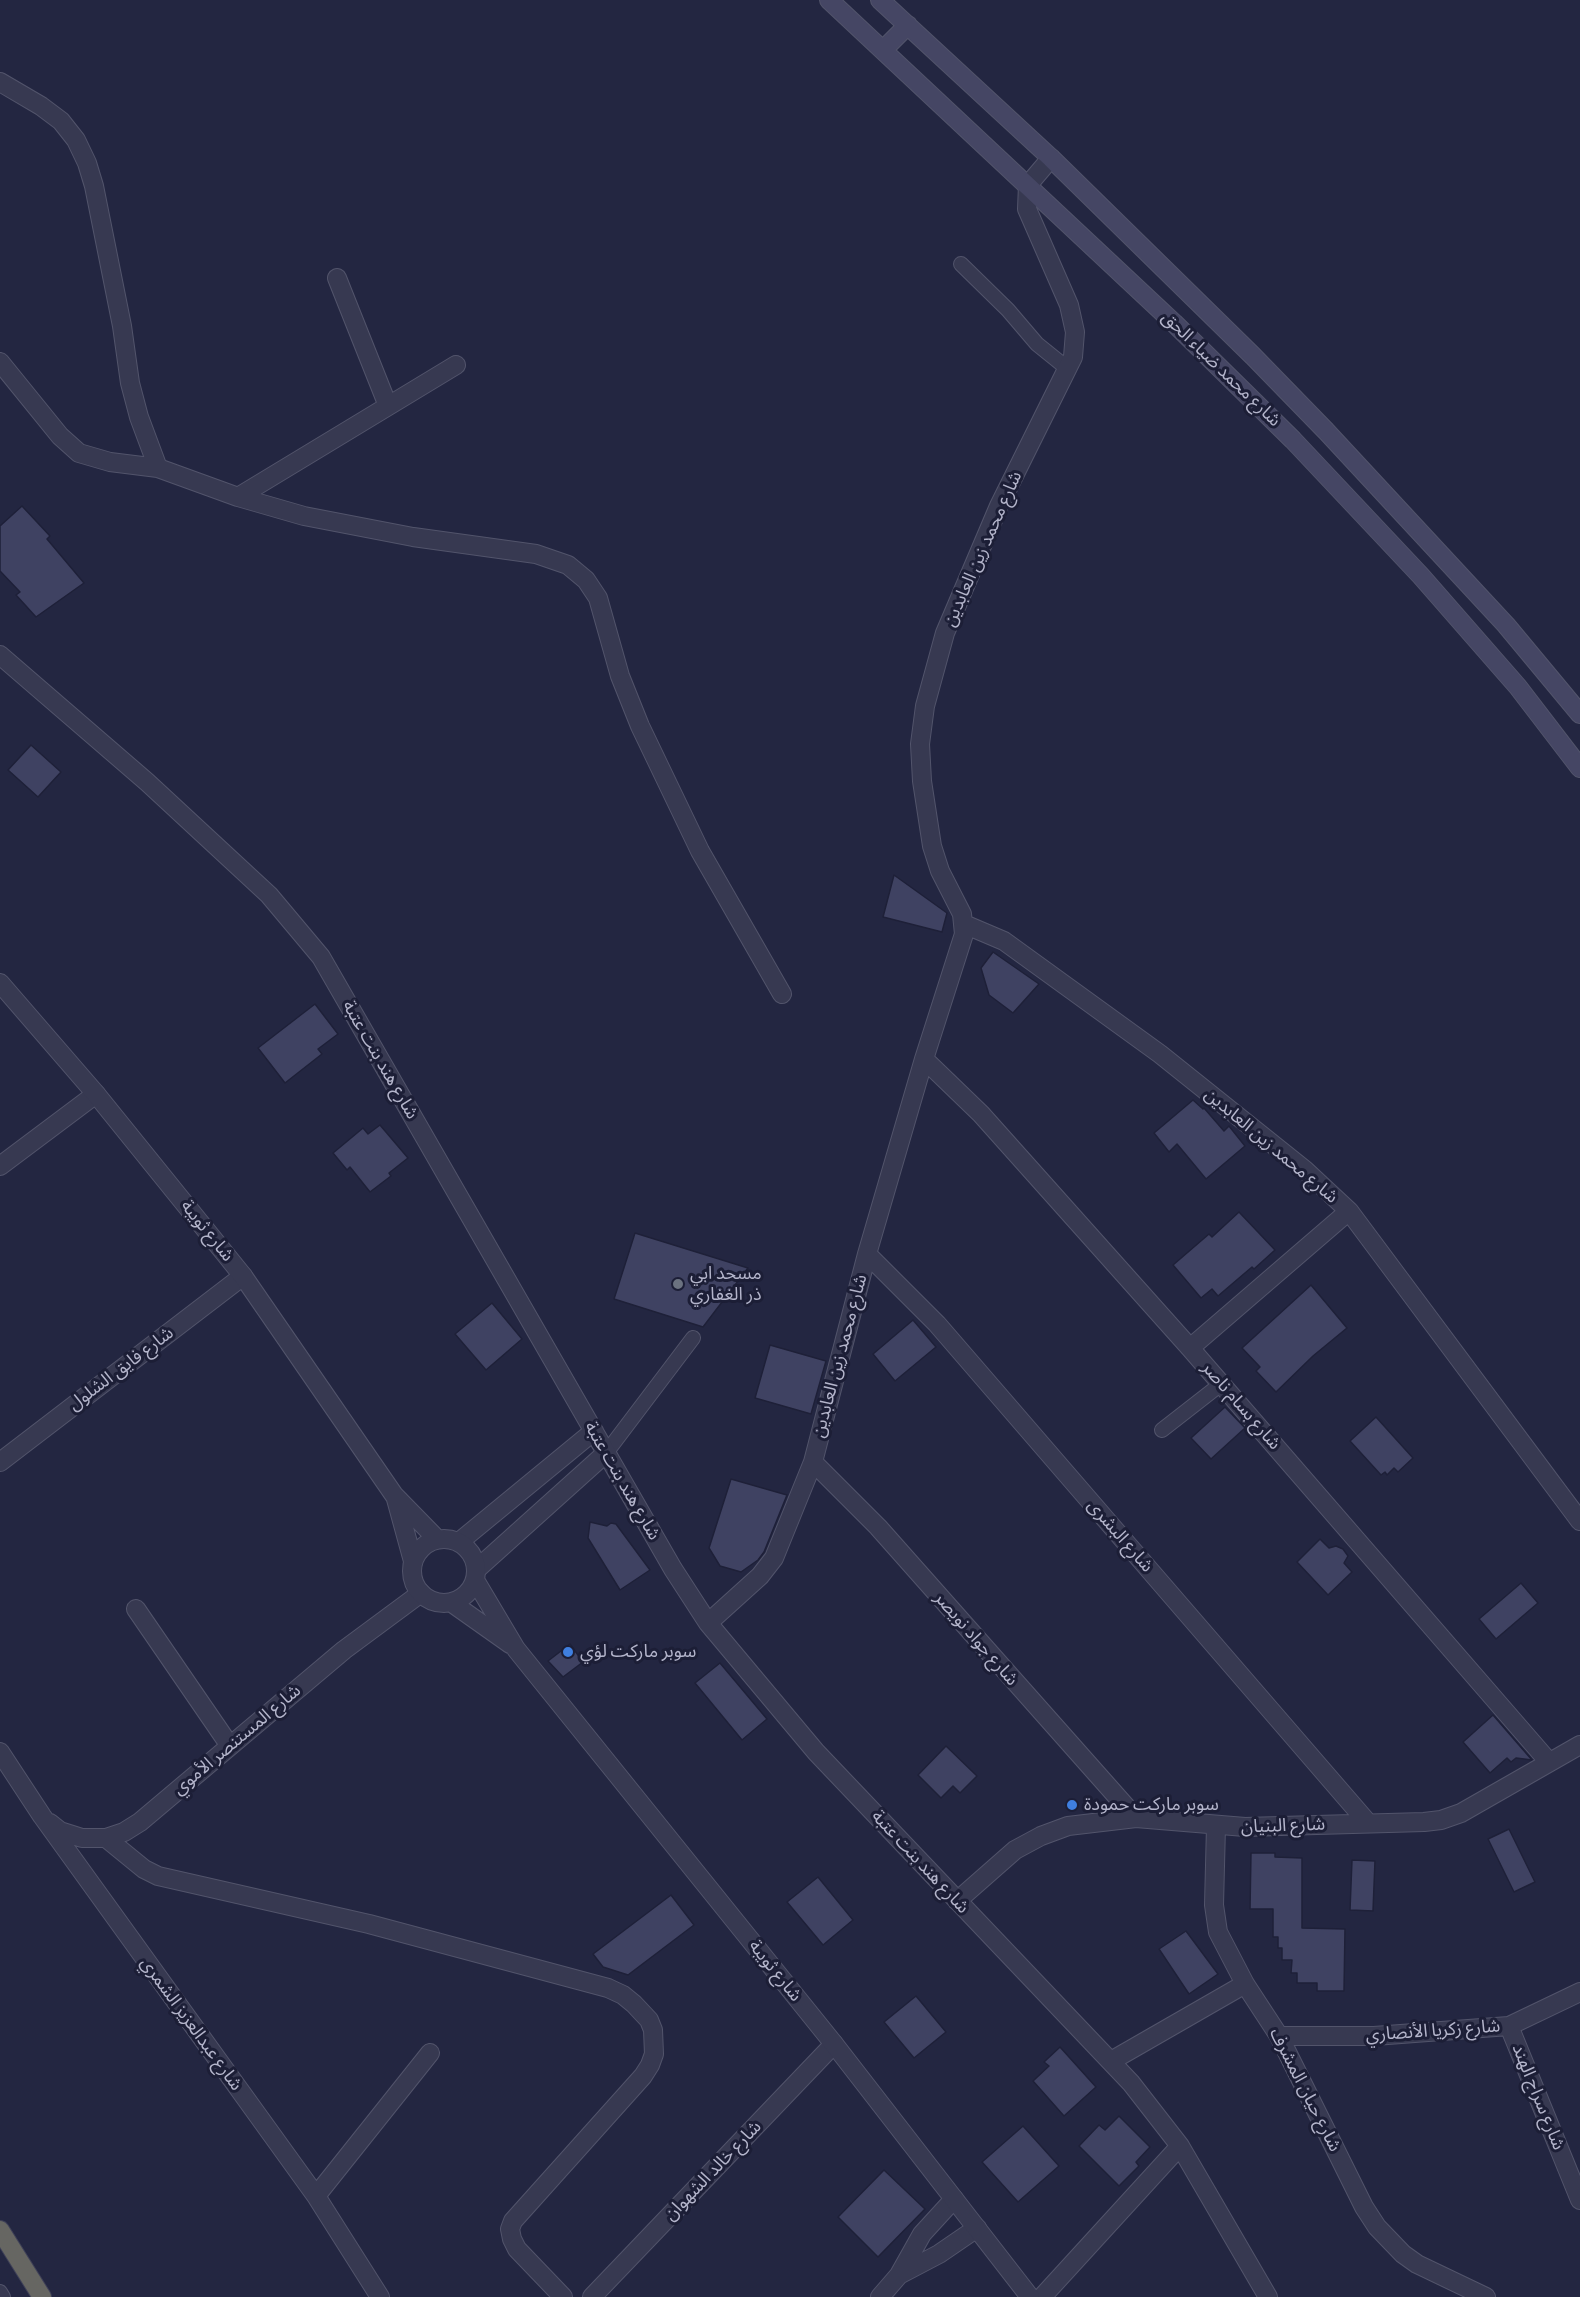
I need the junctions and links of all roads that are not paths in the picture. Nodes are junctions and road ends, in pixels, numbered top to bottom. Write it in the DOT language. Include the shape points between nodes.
graph roads {
  1 [pos="830,0"];
  2 [pos="880,0"];
  3 [pos="908,25"];
  4 [pos="883,50"];
  5 [pos="0,82"];
  6 [pos="1051,158"];
  7 [pos="1028,185"];
  8 [pos="961,264"];
  9 [pos="337,278"];
  10 [pos="0,362"];
  11 [pos="456,365"];
  12 [pos="1068,369"];
  13 [pos="388,406"];
  14 [pos="158,468"];
  15 [pos="238,497"];
  16 [pos="0,656"];
  17 [pos="1580,714"];
  18 [pos="1580,768"];
  19 [pos="964,924"];
  20 [pos="0,983"];
  21 [pos="782,994"];
  22 [pos="924,1059"];
  23 [pos="96,1094"];
  24 [pos="0,1166"];
  25 [pos="1349,1211"];
  26 [pos="867,1254"];
  27 [pos="243,1276"];
  28 [pos="693,1338"];
  29 [pos="1190,1348"];
  30 [pos="1221,1384"];
  31 [pos="1162,1430"];
  32 [pos="594,1431"];
  33 [pos="606,1453"];
  34 [pos="0,1462"];
  35 [pos="813,1462"];
  36 [pos="394,1495"];
  37 [pos="1580,1521"];
  38 [pos="437,1539"];
  39 [pos="459,1542"];
  40 [pos="413,1561"];
  41 [pos="476,1575"];
  42 [pos="421,1593"];
  43 [pos="452,1603"];
  44 [pos="135,1610"];
  45 [pos="708,1623"];
  46 [pos="516,1649"];
  47 [pos="1580,1745"];
  48 [pos="230,1746"];
  49 [pos="0,1752"];
  50 [pos="1549,1762"];
  51 [pos="42,1816"];
  52 [pos="1136,1818"];
  53 [pos="1368,1823"];
  54 [pos="1216,1826"];
  55 [pos="106,1838"];
  56 [pos="957,1902"];
  57 [pos="1245,1984"];
  58 [pos="1580,1992"];
  59 [pos="1509,2026"];
  60 [pos="1279,2036"];
  61 [pos="834,2044"];
  62 [pos="430,2053"];
  63 [pos="1111,2061"];
  64 [pos="1180,2146"];
  65 [pos="316,2196"];
  66 [pos="954,2199"];
  67 [pos="1580,2200"];
  68 [pos="977,2228"];
  69 [pos="0,2230"];
  70 [pos="899,2275"];
  71 [pos="0,2292"];
  72 [pos="3,2297"];
  73 [pos="42,2297"];
  74 [pos="380,2297"];
  75 [pos="562,2297"];
  76 [pos="592,2297"];
  77 [pos="880,2297"];
  78 [pos="1030,2297"];
  79 [pos="1042,2297"];
  80 [pos="1268,2297"];
  81 [pos="1486,2297"];
  1 -- 4 [label="main road, شارع محمد ضياء الحق"];
  2 -- 3 [label="main road, شارع محمد ضياء الحق"];
  3 -- 4 [label="main road"];
  3 -- 6 [label="main road, شارع محمد ضياء الحق"];
  4 -- 7 [label="main road, شارع محمد ضياء الحق"];
  5 -- 14 [label="street" via="61,121 87,163 130,382"];
  6 -- 7 [label="street"];
  6 -- 17 [label="main road, شارع محمد ضياء الحق" via="1326,431 1506,626"];
  7 -- 12 [label="street, شارع محمد زين العابدين" via="1026,204 1030,221 1073,319 1075,345"];
  7 -- 18 [label="main road, شارع محمد ضياء الحق" via="1228,374 1358,507 1518,687"];
  8 -- 12 [label="lane" via="1037,344"];
  9 -- 13 [label="street"];
  10 -- 14 [label="street" via="60,436 79,453 110,462"];
  11 -- 13 [label="street"];
  12 -- 19 [label="street, شارع محمد زين العابدين" via="971,569 945,633 925,706 920,744 932,846"];
  13 -- 15 [label="street"];
  14 -- 15 [label="street"];
  15 -- 21 [label="street" via="347,525 536,554 568,565 586,580 598,598 624,686 690,830"];
  16 -- 32 [label="street, شارع هند بنت عتبة" via="147,782 269,896 321,957"];
  19 -- 22 [label="street, شارع محمد زين العابدين"];
  19 -- 25 [label="street, شارع محمد زين العابدين" via="1004,941 1161,1054 1305,1170"];
  20 -- 23 [label="street, شارع ثويبة"];
  22 -- 26 [label="street, شارع محمد زين العابدين"];
  22 -- 29 [label="street, شارع بسام ناصر" via="981,1114"];
  23 -- 24 [label="street"];
  23 -- 27 [label="street, شارع ثويبة"];
  25 -- 29 [label="street"];
  25 -- 37 [label="street, شارع محمد زين العابدين"];
  26 -- 35 [label="street, شارع محمد زين العابدين"];
  26 -- 53 [label="street, شارع البشرى" via="937,1324"];
  27 -- 34 [label="street, شارع فايق الشلول"];
  27 -- 36 [label="street, شارع ثويبة"];
  28 -- 33 [label="lane"];
  29 -- 30 [label="street, شارع بسام ناصر"];
  30 -- 31 [label="lane"];
  30 -- 50 [label="street, شارع بسام ناصر"];
  32 -- 33 [label="street, شارع هند بنت عتبة"];
  32 -- 39 [label="street"];
  33 -- 41 [label="street"];
  33 -- 45 [label="street, شارع هند بنت عتبة"];
  35 -- 45 [label="street, شارع محمد زين العابدين" via="774,1558 748,1588"];
  35 -- 52 [label="street, شارع جواد نويصر" via="878,1527"];
  36 -- 38 [label="street, شارع ثويبة"];
  36 -- 40 [label="street, شارع ثويبة"];
  38 -- 39 [label="street"];
  38 -- 40 [label="street" via="418,1552"];
  39 -- 41 [label="street" via="474,1558"];
  40 -- 42 [label="street" via="412,1573"];
  41 -- 43 [label="street" via="471,1590"];
  41 -- 46 [label="street, شارع ثويبة"];
  42 -- 43 [label="street" via="430,1600"];
  42 -- 48 [label="street, شارع المستنصر الأموي" via="344,1650"];
  43 -- 46 [label="street, شارع ثويبة"];
  44 -- 48 [label="street"];
  45 -- 56 [label="street, شارع هند بنت عتبة" via="810,1745"];
  46 -- 61 [label="street, شارع ثويبة"];
  47 -- 50 [label="street, شارع البنيان"];
  48 -- 55 [label="street, شارع المستنصر الأموي" via="140,1822"];
  49 -- 51 [label="street, شارع عبدالعزيز الشمري"];
  50 -- 53 [label="street, شارع البنيان" via="1461,1813 1424,1822"];
  51 -- 55 [label="street, شارع المستنصر الأموي" via="60,1831 82,1839"];
  51 -- 65 [label="street, شارع عبدالعزيز الشمري"];
  52 -- 54 [label="street, شارع البنيان"];
  52 -- 56 [label="street, شارع البنيان" via="1068,1826 1041,1836 1015,1850"];
  53 -- 54 [label="street, شارع البنيان"];
  54 -- 57 [label="street, شارع حيان المشرف" via="1215,1919 1223,1946"];
  55 -- 75 [label="street" via="125,1856 158,1876 369,1924 608,1988 634,2004 653,2030 654,2054 644,2076 513,2221 510,2229 517,2249"];
  56 -- 63 [label="street, شارع هند بنت عتبة"];
  57 -- 60 [label="street, شارع حيان المشرف"];
  57 -- 63 [label="street"];
  58 -- 59 [label="street, شارع زكريا الأنصاري"];
  59 -- 60 [label="street, شارع زكريا الأنصاري" via="1374,2036"];
  59 -- 67 [label="street, شارع سراج الهند"];
  60 -- 81 [label="street, شارع حيان المشرف" via="1377,2227 1418,2264"];
  61 -- 66 [label="street, شارع ثويبة"];
  61 -- 76 [label="street, شارع خالد الشهوان"];
  62 -- 65 [label="street"];
  63 -- 64 [label="street, شارع هند بنت عتبة"];
  64 -- 79 [label="street"];
  64 -- 80 [label="street, شارع هند بنت عتبة"];
  65 -- 74 [label="street, شارع عبدالعزيز الشمري"];
  66 -- 68 [label="street, شارع ثويبة"];
  66 -- 70 [label="street" via="922,2234"];
  68 -- 70 [label="street"];
  68 -- 78 [label="street, شارع ثويبة"];
  69 -- 73 [label="highway"];
  70 -- 77 [label="street"];
  71 -- 72 [label="lane"];
}
